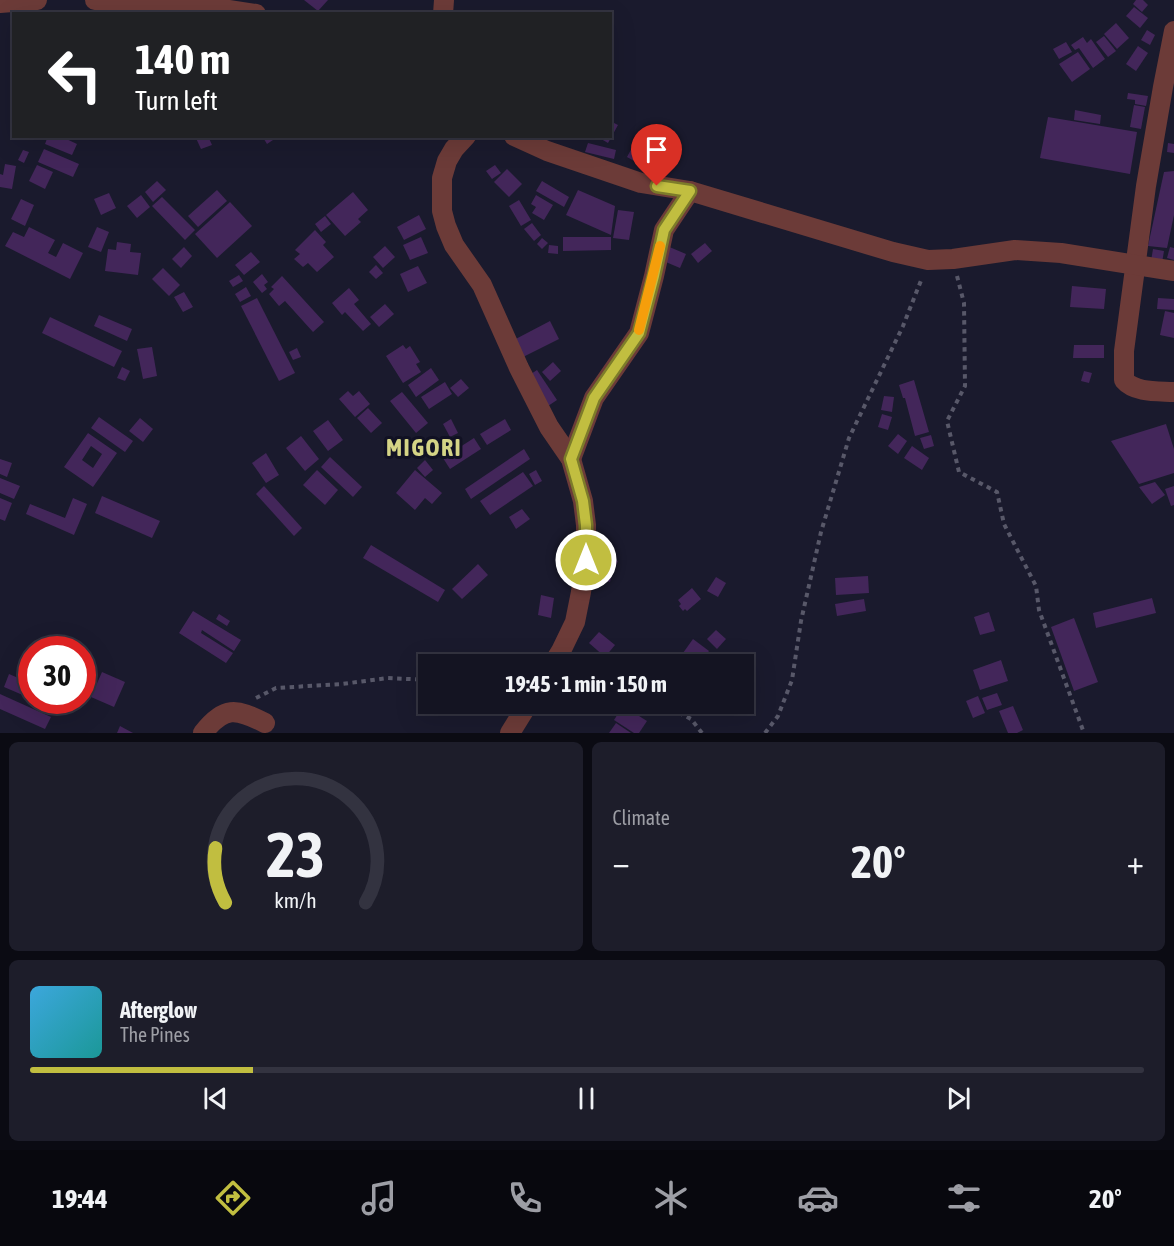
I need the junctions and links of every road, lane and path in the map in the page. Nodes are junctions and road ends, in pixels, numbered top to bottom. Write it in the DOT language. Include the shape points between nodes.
graph roads {
  1 [pos="37,0"];
  2 [pos="95,0"];
  3 [pos="197,2"];
  4 [pos="0,3"];
  5 [pos="246,12"];
  6 [pos="1174,31"];
  7 [pos="464,138"];
  8 [pos="519,138"];
  9 [pos="690,191"];
  10 [pos="953,259"];
  11 [pos="928,260"];
  12 [pos="1137,264"];
  13 [pos="1174,271"];
  14 [pos="1174,392"];
  15 [pos="571,459"];
  16 [pos="559,654"];
  17 [pos="418,679"];
  18 [pos="236,712"];
  19 [pos="522,714"];
  20 [pos="682,714"];
  21 [pos="264,723"];
  22 [pos="203,733"];
  23 [pos="510,733"];
  24 [pos="702,733"];
  25 [pos="765,733"];
  26 [pos="1084,733"];
  1 -- 4 [label="street"];
  2 -- 3 [label="street"];
  3 -- 5 [label="street"];
  6 -- 12 [label="street" via="1146,186"];
  7 -- 15 [label="street" via="447,161 442,178 446,226 454,245 482,285 549,427"];
  8 -- 9 [label="street" via="641,183"];
  9 -- 11 [label="street"];
  9 -- 15 [label="street" via="664,230 639,333 594,398"];
  10 -- 11 [label="street"];
  10 -- 12 [label="street" via="1015,250"];
  10 -- 26 [label="path" via="964,303 964,386 947,421 959,472 997,492 1004,524 1036,586 1039,610"];
  11 -- 25 [label="path" via="903,326 849,438 821,532 792,680 778,716"];
  12 -- 13 [label="street"];
  12 -- 14 [label="street" via="1124,351 1124,380 1136,389"];
  15 -- 16 [label="street" via="583,501 586,560 575,622"];
  17 -- 18 [label="path" via="388,678 276,688"];
  18 -- 21 [label="street"];
  18 -- 22 [label="street" via="225,712"];
  19 -- 23 [label="street"];
  20 -- 24 [label="path"];
}
